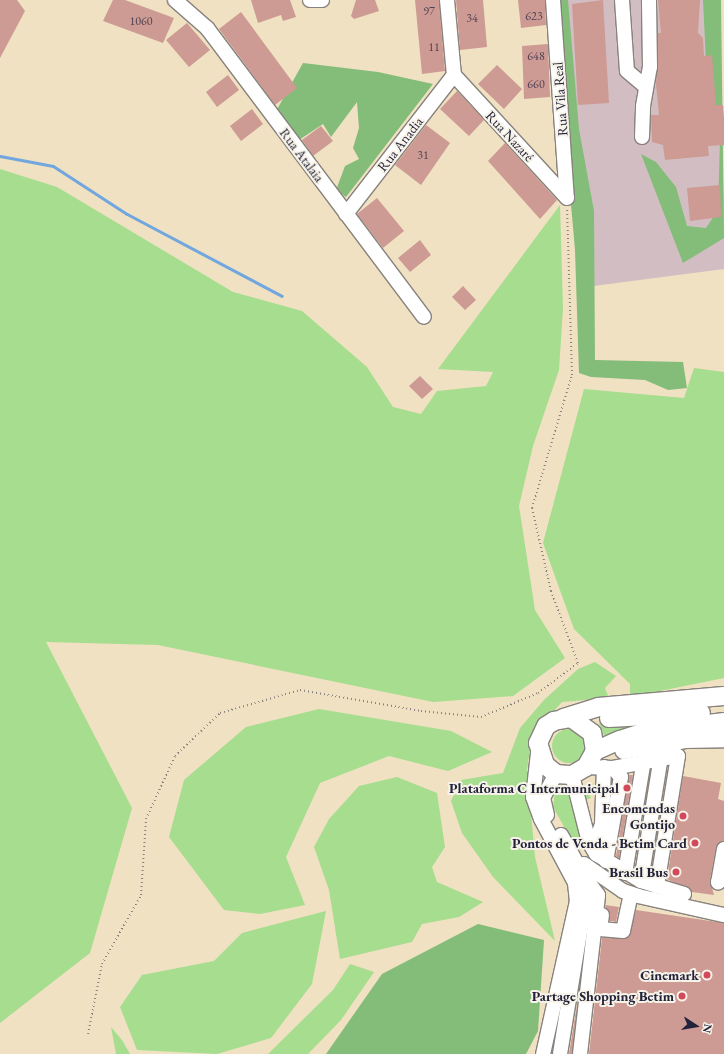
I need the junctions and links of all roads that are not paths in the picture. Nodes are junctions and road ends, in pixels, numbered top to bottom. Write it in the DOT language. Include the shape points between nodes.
graph roads {
  1 [pos="310,0"];
  2 [pos="322,0"];
  3 [pos="447,0"];
  4 [pos="553,0"];
  5 [pos="622,0"];
  6 [pos="649,0"];
  7 [pos="183,1"];
  8 [pos="454,75"];
  9 [pos="646,87"];
  10 [pos="642,137"];
  11 [pos="567,198"];
  12 [pos="346,214"];
  13 [pos="424,317"];
  14 [pos="724,696"];
  15 [pos="724,711"];
  16 [pos="571,720"];
  17 [pos="724,722"];
  18 [pos="724,738"];
  19 [pos="538,753"];
  20 [pos="661,756"];
  21 [pos="644,760"];
  22 [pos="588,766"];
  23 [pos="589,842"];
  24 [pos="724,849"];
  25 [pos="574,855"];
  26 [pos="606,861"];
  27 [pos="625,873"];
  28 [pos="584,876"];
  29 [pos="724,879"];
  30 [pos="641,880"];
  31 [pos="657,886"];
  32 [pos="684,894"];
  33 [pos="724,915"];
  34 [pos="544,1054"];
  35 [pos="560,1054"];
  36 [pos="580,1054"];
  1 -- 2 [label="street"];
  3 -- 8 [label="street"];
  4 -- 11 [label="street, Rua Vila Real"];
  5 -- 9 [label="street" via="627,71"];
  6 -- 9 [label="street" via="650,67"];
  7 -- 12 [label="street, Rua Atalaia" via="207,28"];
  8 -- 11 [label="street, Rua Nazaré"];
  8 -- 12 [label="street, Rua Anadia"];
  9 -- 10 [label="street"];
  12 -- 13 [label="street, Rua Atalaia"];
  14 -- 16 [label="main road" via="598,707"];
  15 -- 16 [label="main road"];
  16 -- 19 [label="main road" via="546,726 538,743"];
  16 -- 22 [label="main road" via="592,733"];
  17 -- 22 [label="main road" via="648,731"];
  18 -- 22 [label="main road" via="635,747"];
  19 -- 22 [label="main road" via="544,766"];
  19 -- 34 [label="street" via="533,797 540,819 575,883 577,900"];
  20 -- 21 [label="street"];
  20 -- 30 [label="street"];
  20 -- 31 [label="street" via="678,756"];
  21 -- 22 [label="street"];
  21 -- 27 [label="street"];
  22 -- 23 [label="street"];
  22 -- 23 [label="street" via="602,824 596,840"];
  22 -- 25 [label="street" via="543,798 544,809"];
  22 -- 26 [label="street" via="621,777"];
  23 -- 26 [label="street"];
  24 -- 29 [label="street" via="718,882"];
  25 -- 28 [label="street"];
  25 -- 33 [label="street" via="625,891"];
  26 -- 27 [label="street"];
  27 -- 30 [label="street"];
  28 -- 35 [label="street" via="586,910"];
  28 -- 36 [label="street" via="598,895"];
  30 -- 31 [label="street"];
  31 -- 32 [label="street"];
}
